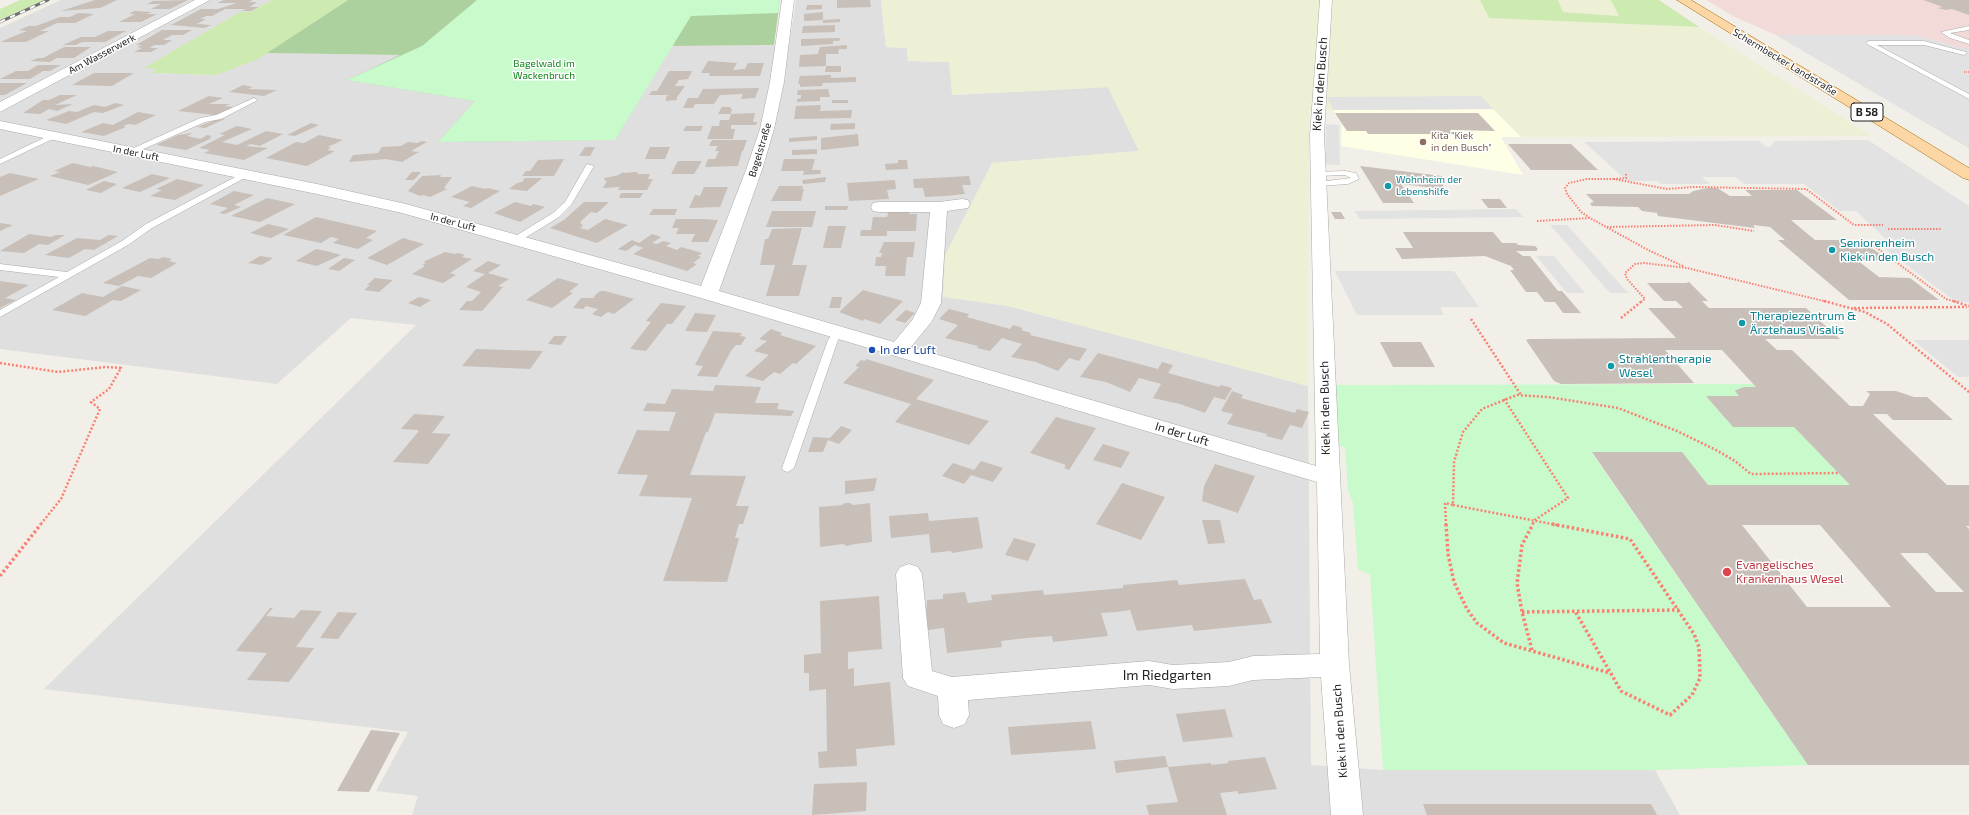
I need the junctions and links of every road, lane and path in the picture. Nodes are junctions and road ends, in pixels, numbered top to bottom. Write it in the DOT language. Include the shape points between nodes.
graph roads {
  1 [pos="204,0"];
  2 [pos="788,0"];
  3 [pos="1326,0"];
  4 [pos="1683,0"];
  5 [pos="1969,28"];
  6 [pos="1969,42"];
  7 [pos="1968,53"];
  8 [pos="1964,72"];
  9 [pos="1969,72"];
  10 [pos="1969,97"];
  11 [pos="254,100"];
  12 [pos="0,108"];
  13 [pos="0,125"];
  14 [pos="53,137"];
  15 [pos="129,152"];
  16 [pos="0,162"];
  17 [pos="590,166"];
  18 [pos="1626,174"];
  19 [pos="246,175"];
  20 [pos="1969,175"];
  21 [pos="1614,179"];
  22 [pos="962,204"];
  23 [pos="879,207"];
  24 [pos="939,207"];
  25 [pos="1590,218"];
  26 [pos="1537,221"];
  27 [pos="1883,225"];
  28 [pos="1606,227"];
  29 [pos="1888,229"];
  30 [pos="1941,229"];
  31 [pos="1754,230"];
  32 [pos="516,239"];
  33 [pos="1869,242"];
  34 [pos="0,268"];
  35 [pos="1687,268"];
  36 [pos="67,275"];
  37 [pos="708,294"];
  38 [pos="1969,307"];
  39 [pos="1851,308"];
  40 [pos="0,314"];
  41 [pos="1621,318"];
  42 [pos="1471,319"];
  43 [pos="839,332"];
  44 [pos="898,350"];
  45 [pos="0,363"];
  46 [pos="1969,392"];
  47 [pos="1522,395"];
  48 [pos="1504,399"];
  49 [pos="788,468"];
  50 [pos="1839,473"];
  51 [pos="1327,477"];
  52 [pos="1453,505"];
  53 [pos="1535,520"];
  54 [pos="909,574"];
  55 [pos="0,576"];
  56 [pos="1679,610"];
  57 [pos="1575,611"];
  58 [pos="1522,612"];
  59 [pos="1532,651"];
  60 [pos="1335,666"];
  61 [pos="1610,673"];
  62 [pos="1347,815"];
  1 -- 12 [label="street, Am Wasserwerk"];
  2 -- 37 [label="street, Bagelstraße" via="768,129"];
  3 -- 51 [label="street, Kiek in den Busch" via="1317,135"];
  4 -- 20 [label="main road, Schermbecker Landstraße / B 58"];
  5 -- 6 [label="lane" via="1944,32"];
  7 -- 10 [label="lane" via="1924,43 1869,43"];
  8 -- 9 [label="path"];
  11 -- 15 [label="lane"];
  13 -- 14 [label="street, In der Luft"];
  14 -- 15 [label="street, In der Luft"];
  14 -- 16 [label="lane"];
  15 -- 19 [label="street, In der Luft"];
  17 -- 32 [label="lane" via="568,203 556,215"];
  18 -- 21 [label="path" via="1626,178"];
  19 -- 32 [label="street, In der Luft" via="406,209"];
  19 -- 36 [label="lane" via="149,226"];
  21 -- 25 [label="path" via="1568,183 1565,188 1567,194 1576,207"];
  21 -- 27 [label="path" via="1667,189 1806,189 1854,225"];
  22 -- 24 [label="street"];
  23 -- 24 [label="street"];
  24 -- 44 [label="street" via="930,303 922,321"];
  25 -- 26 [label="path"];
  25 -- 28 [label="path"];
  28 -- 31 [label="path" via="1715,226"];
  28 -- 35 [label="path"];
  29 -- 30 [label="path"];
  32 -- 37 [label="street, In der Luft"];
  33 -- 38 [label="path" via="1946,299"];
  34 -- 36 [label="lane"];
  35 -- 39 [label="path"];
  35 -- 41 [label="path" via="1644,263 1628,268 1625,273 1627,279 1645,299"];
  36 -- 40 [label="lane"];
  37 -- 43 [label="street, In der Luft"];
  38 -- 39 [label="path"];
  39 -- 46 [label="path" via="1887,324"];
  42 -- 47 [label="path"];
  43 -- 44 [label="street, In der Luft"];
  43 -- 49 [label="lane" via="833,340"];
  44 -- 51 [label="street, In der Luft"];
  45 -- 55 [label="path" via="58,372 121,368 109,389 91,402 100,409 60,499"];
  47 -- 48 [label="path"];
  47 -- 50 [label="path" via="1574,400 1618,408 1695,439 1735,461 1751,474"];
  48 -- 52 [label="path" via="1482,409 1463,432 1456,452 1453,473"];
  48 -- 53 [label="path" via="1568,498"];
  51 -- 60 [label="street, Kiek in den Busch"];
  52 -- 53 [label="path"];
  52 -- 59 [label="path" via="1445,503 1448,554 1454,582 1467,609 1477,623 1492,635 1504,642"];
  53 -- 56 [label="path" via="1630,539"];
  53 -- 58 [label="path" via="1522,545 1519,558 1517,583"];
  54 -- 60 [label="street, Im Riedgarten" via="918,678 953,702 1149,673 1173,677 1229,674 1253,668"];
  56 -- 57 [label="path"];
  56 -- 61 [label="path" via="1694,634 1701,658 1697,686 1683,704 1670,715 1621,691"];
  57 -- 58 [label="path"];
  57 -- 61 [label="path"];
  58 -- 59 [label="path"];
  59 -- 61 [label="path"];
  60 -- 62 [label="street, Kiek in den Busch"];
}
